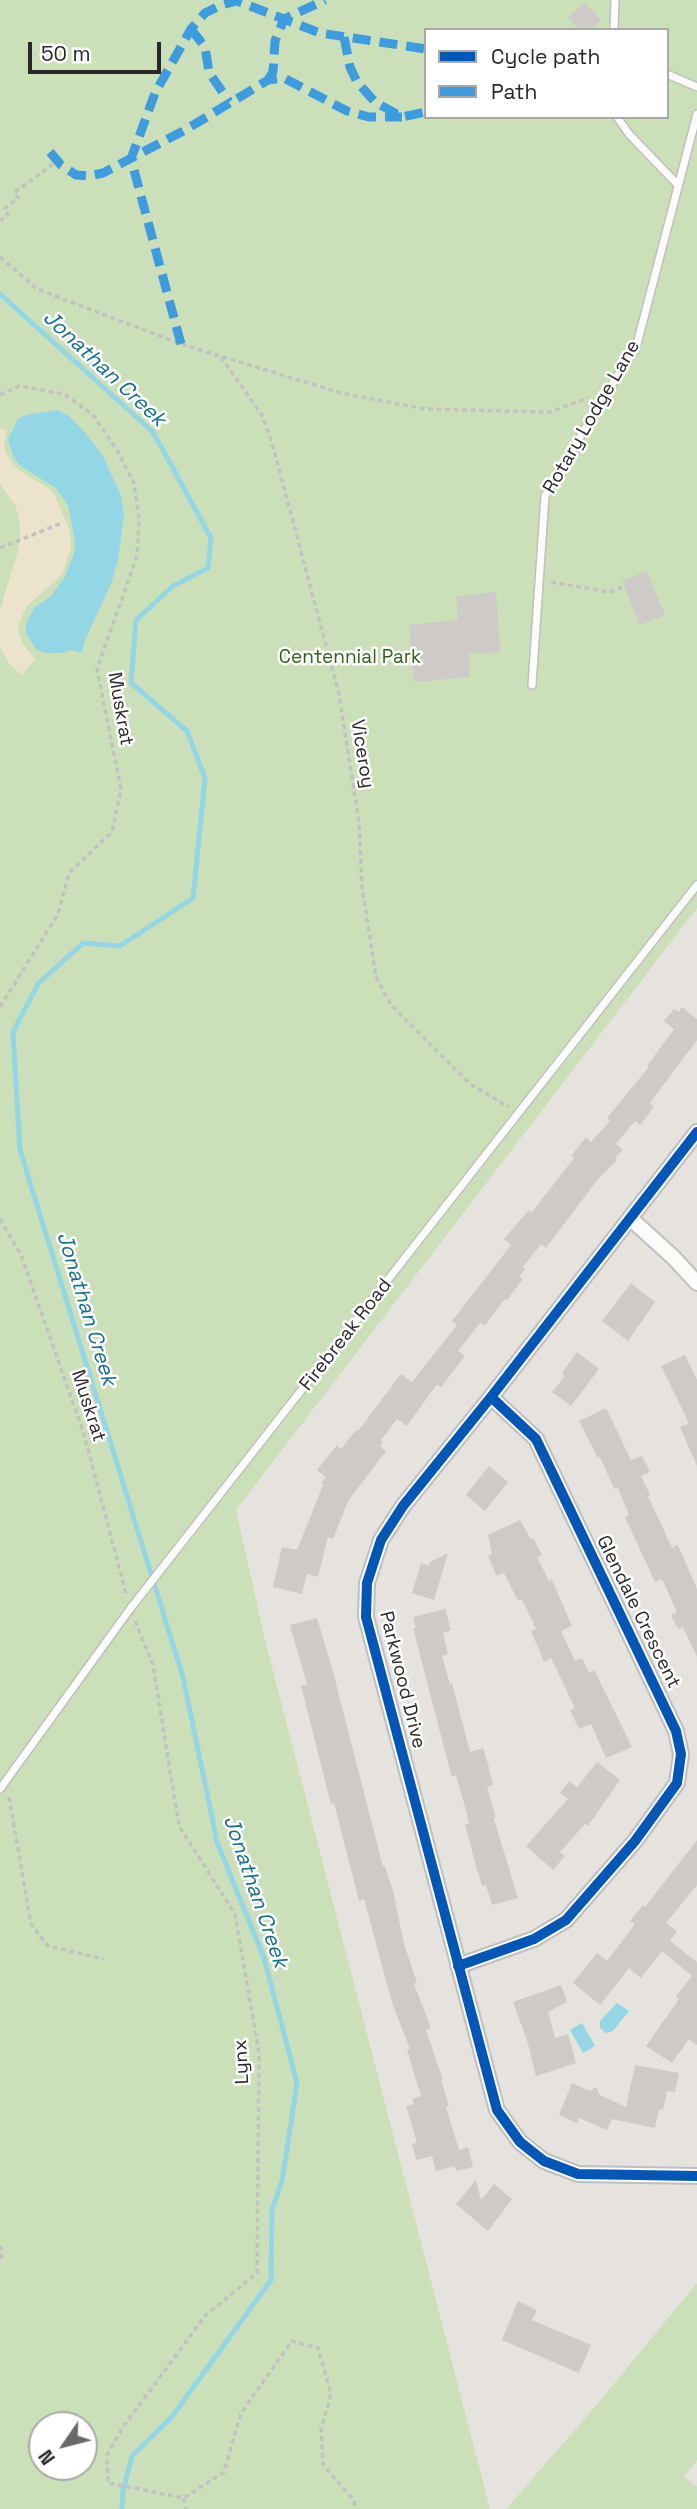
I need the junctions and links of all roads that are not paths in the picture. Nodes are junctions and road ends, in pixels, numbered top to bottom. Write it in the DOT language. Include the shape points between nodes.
graph roads {
  1 [pos="615,0"];
  2 [pos="614,28"];
  3 [pos="669,75"];
  4 [pos="697,87"];
  5 [pos="697,114"];
  6 [pos="618,119"];
  7 [pos="678,185"];
  8 [pos="532,685"];
  9 [pos="697,885"];
  10 [pos="697,1132"];
  11 [pos="631,1219"];
  12 [pos="697,1283"];
  13 [pos="491,1397"];
  14 [pos="0,1789"];
  15 [pos="458,1966"];
  16 [pos="697,2176"];
  1 -- 2 [label="lane"];
  3 -- 4 [label="lane"];
  5 -- 7 [label="lane, Rotary Lodge Lane"];
  6 -- 7 [label="lane"];
  7 -- 8 [label="lane, Rotary Lodge Lane" via="636,348 545,496"];
  9 -- 14 [label="lane, Firebreak Road" via="130,1609"];
  10 -- 11 [label="street, Parkwood Drive"];
  11 -- 12 [label="street"];
  11 -- 13 [label="street, Parkwood Drive"];
  13 -- 15 [label="street, Parkwood Drive" via="402,1506 380,1540 367,1583 366,1617"];
  13 -- 15 [label="street, Glendale Crescent" via="536,1439 676,1731 681,1754 677,1783 635,1841 566,1920 534,1939"];
  15 -- 16 [label="street, Parkwood Drive" via="497,2110 520,2142 544,2161 578,2174"];
}
